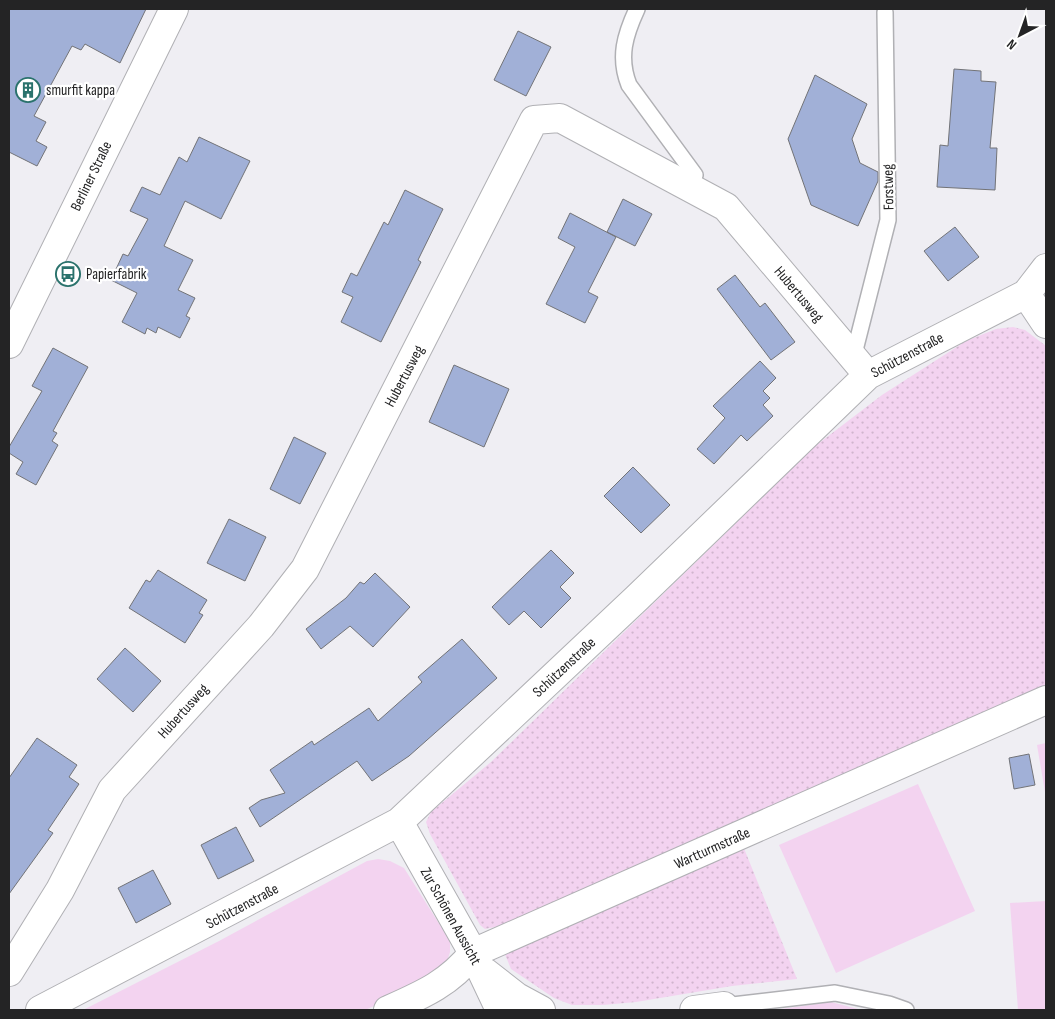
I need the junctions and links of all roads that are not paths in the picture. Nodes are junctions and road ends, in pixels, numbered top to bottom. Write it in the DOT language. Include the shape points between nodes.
graph roads {
  1 [pos="174,9"];
  2 [pos="637,9"];
  3 [pos="885,12"];
  4 [pos="690,188"];
  5 [pos="1046,268"];
  6 [pos="1026,294"];
  7 [pos="1046,324"];
  8 [pos="9,344"];
  9 [pos="860,366"];
  10 [pos="1046,700"];
  11 [pos="399,822"];
  12 [pos="476,961"];
  13 [pos="9,972"];
  14 [pos="725,1008"];
  15 [pos="40,1010"];
  16 [pos="388,1010"];
  17 [pos="500,1010"];
  18 [pos="541,1010"];
  19 [pos="694,1010"];
  20 [pos="906,1010"];
  1 -- 8 [label="street, Berliner Straße"];
  2 -- 4 [label="lane" via="623,45 625,74 695,175"];
  3 -- 9 [label="lane, Forstweg" via="888,220"];
  4 -- 9 [label="street, Hubertusweg" via="726,207"];
  4 -- 13 [label="street, Hubertusweg" via="560,118 534,120 305,569 261,626 112,790 60,890"];
  5 -- 6 [label="street, Schützenstraße"];
  6 -- 7 [label="street"];
  6 -- 9 [label="street, Schützenstraße"];
  9 -- 11 [label="street, Schützenstraße" via="638,598"];
  10 -- 12 [label="street, Wartturmstraße"];
  11 -- 12 [label="street, Zur Schönen Aussicht"];
  11 -- 15 [label="street, Schützenstraße"];
  12 -- 16 [label="street, Wartturmstraße" via="439,986"];
  12 -- 17 [label="street, Zur Schönen Aussicht"];
  12 -- 18 [label="street" via="517,997"];
  14 -- 19 [label="street"];
  14 -- 20 [label="lane" via="835,993"];
}
